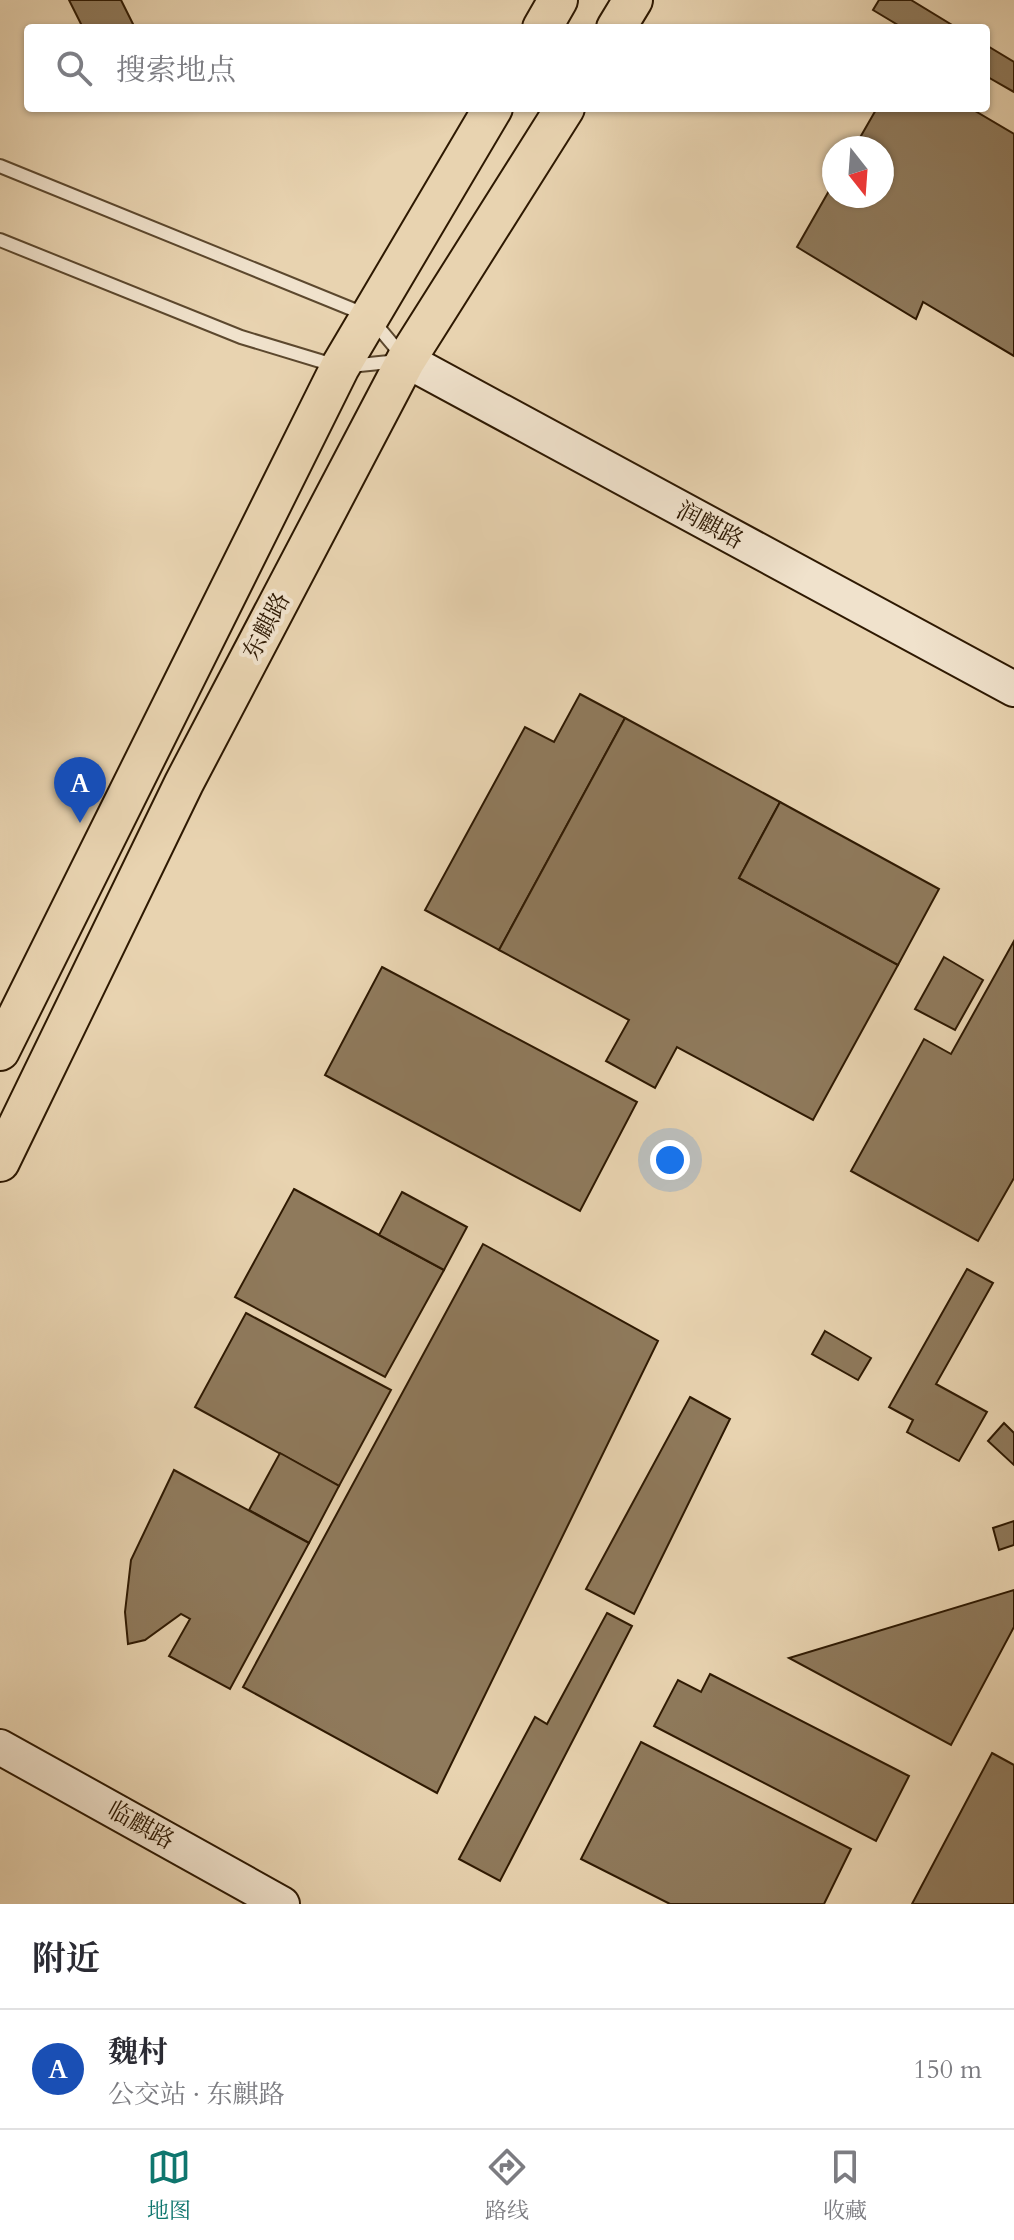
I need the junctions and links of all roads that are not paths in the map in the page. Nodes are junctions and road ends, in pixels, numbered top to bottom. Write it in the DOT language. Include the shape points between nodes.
graph roads {
  1 [pos="558,0"];
  2 [pos="633,0"];
  3 [pos="544,24"];
  4 [pos="618,24"];
  5 [pos="491,112"];
  6 [pos="562,112"];
  7 [pos="0,166"];
  8 [pos="0,240"];
  9 [pos="369,316"];
  10 [pos="406,360"];
  11 [pos="340,367"];
  12 [pos="1014,689"];
  13 [pos="0,1051"];
  14 [pos="0,1162"];
  15 [pos="0,1747"];
  16 [pos="282,1904"];
  1 -- 3 [label="main road"];
  2 -- 4 [label="main road"];
  5 -- 9 [label="main road, 东麒路"];
  6 -- 10 [label="main road, 东麒路"];
  7 -- 9 [label="lane"];
  8 -- 11 [label="lane" via="241,337"];
  9 -- 10 [label="lane"];
  9 -- 11 [label="main road, 东麒路"];
  10 -- 11 [label="lane"];
  10 -- 12 [label="street, 润麒路"];
  10 -- 14 [label="main road, 东麒路" via="184,783"];
  11 -- 13 [label="main road, 东麒路"];
  15 -- 16 [label="street, 临麒路"];
}
